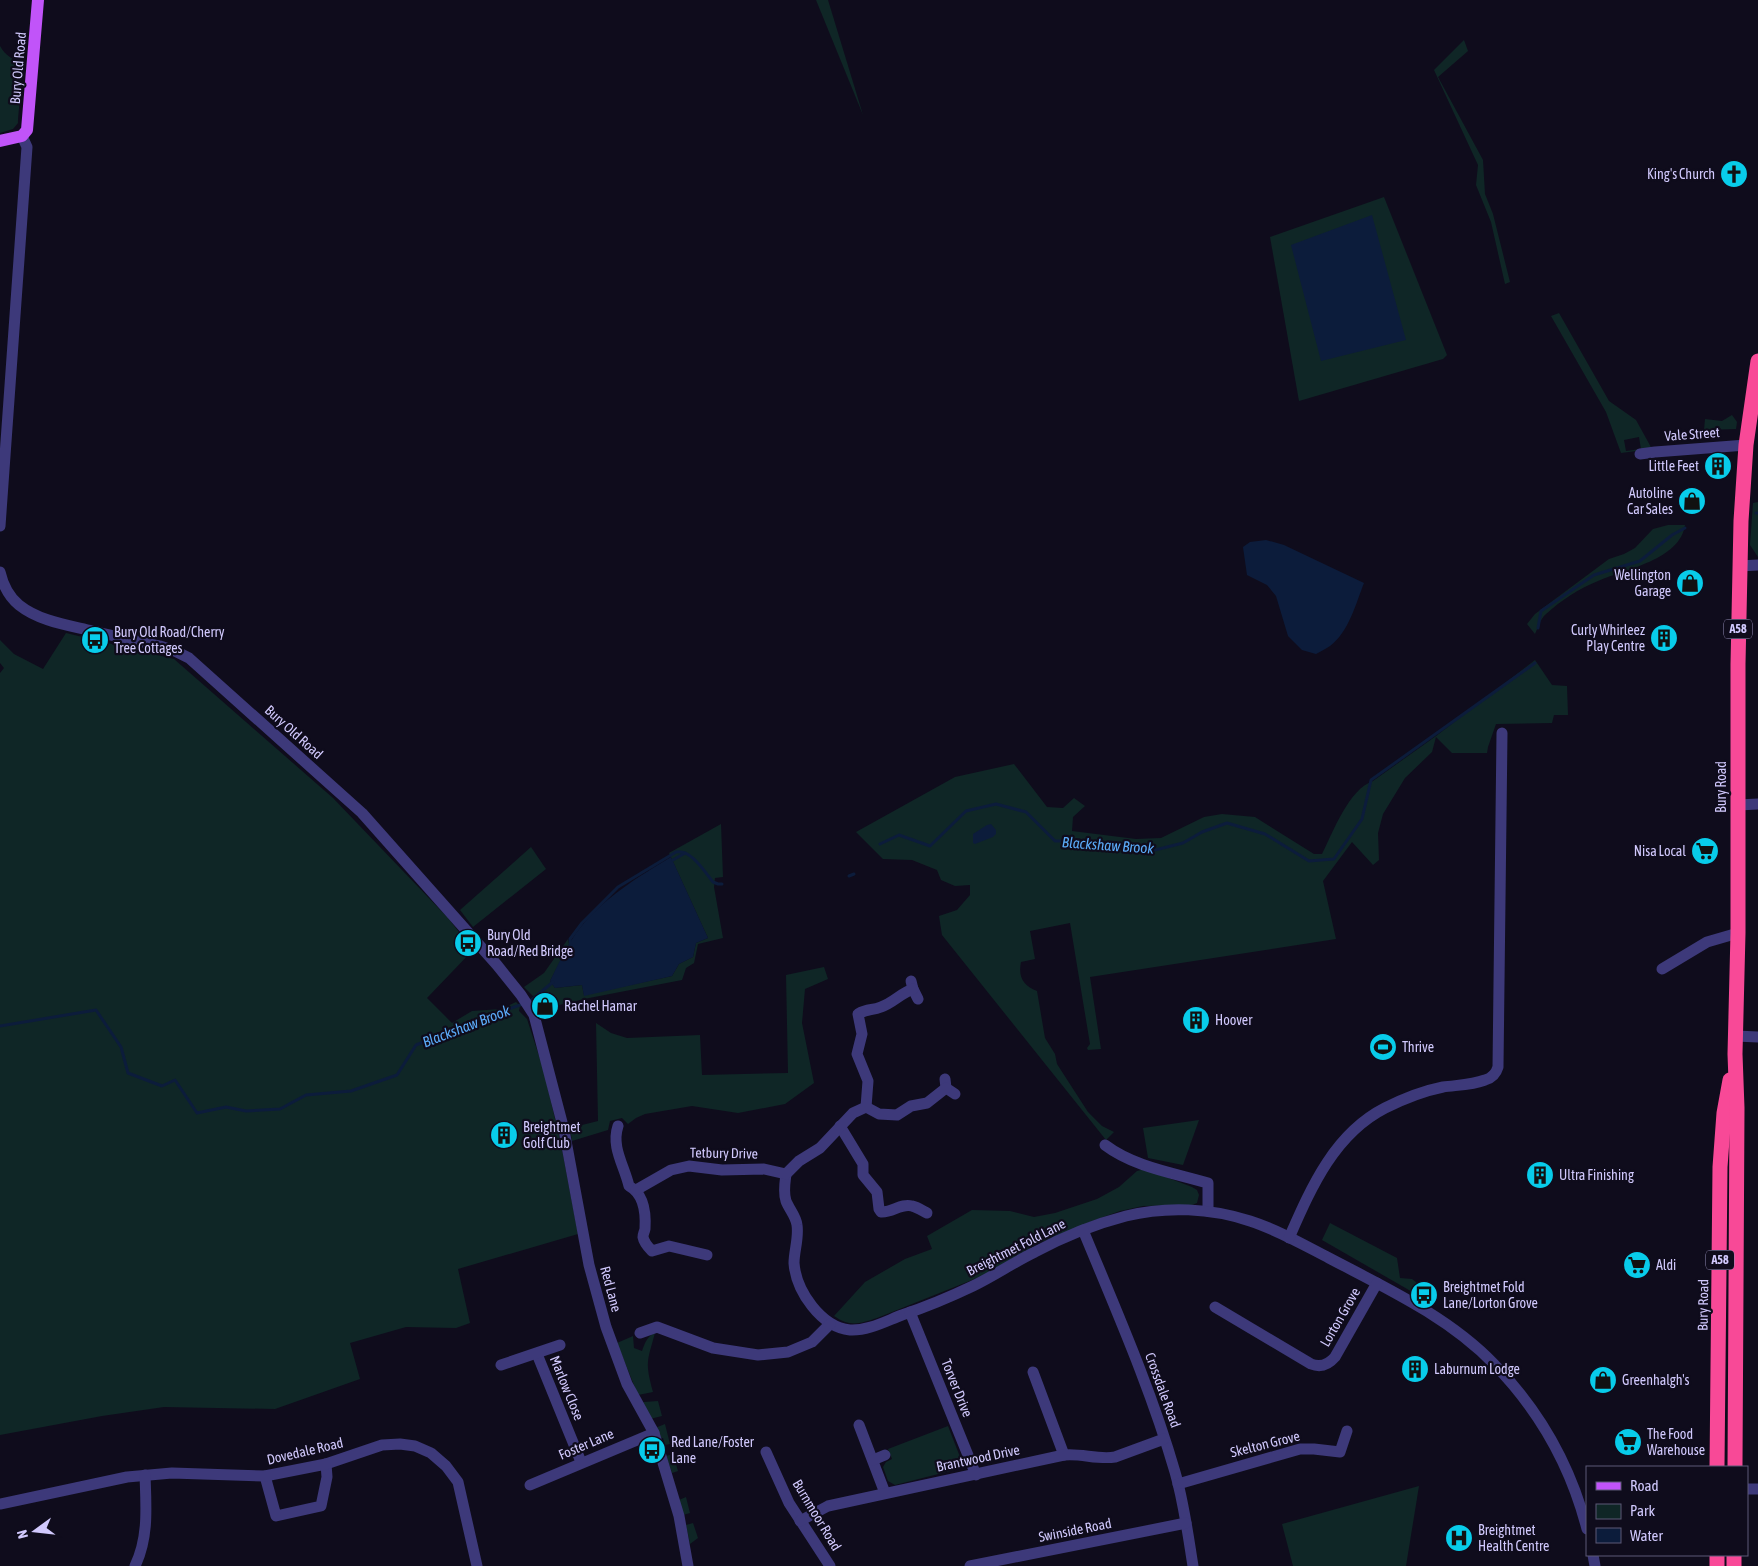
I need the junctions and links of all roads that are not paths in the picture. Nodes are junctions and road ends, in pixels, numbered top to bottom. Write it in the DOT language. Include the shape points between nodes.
graph roads {
  1 [pos="38,0"];
  2 [pos="22,136"];
  3 [pos="0,141"];
  4 [pos="1758,362"];
  5 [pos="1746,445"];
  6 [pos="1640,454"];
  7 [pos="0,526"];
  8 [pos="1758,565"];
  9 [pos="1739,566"];
  10 [pos="0,572"];
  11 [pos="1502,733"];
  12 [pos="1738,804"];
  13 [pos="1758,804"];
  14 [pos="1738,933"];
  15 [pos="1662,969"];
  16 [pos="914,990"];
  17 [pos="533,1012"];
  18 [pos="1736,1036"];
  19 [pos="1758,1036"];
  20 [pos="1736,1054"];
  21 [pos="949,1087"];
  22 [pos="866,1107"];
  23 [pos="618,1126"];
  24 [pos="840,1126"];
  25 [pos="1104,1145"];
  26 [pos="786,1174"];
  27 [pos="636,1190"];
  28 [pos="1208,1211"];
  29 [pos="929,1212"];
  30 [pos="1083,1230"];
  31 [pos="1289,1238"];
  32 [pos="710,1255"];
  33 [pos="1377,1283"];
  34 [pos="1215,1307"];
  35 [pos="910,1312"];
  36 [pos="830,1324"];
  37 [pos="1248,1327"];
  38 [pos="640,1333"];
  39 [pos="1242,1338"];
  40 [pos="560,1345"];
  41 [pos="537,1354"];
  42 [pos="501,1365"];
  43 [pos="1034,1372"];
  44 [pos="860,1425"];
  45 [pos="1346,1431"];
  46 [pos="654,1433"];
  47 [pos="1164,1439"];
  48 [pos="766,1452"];
  49 [pos="1064,1455"];
  50 [pos="886,1456"];
  51 [pos="873,1460"];
  52 [pos="582,1462"];
  53 [pos="326,1464"];
  54 [pos="1717,1466"];
  55 [pos="1735,1466"];
  56 [pos="145,1475"];
  57 [pos="976,1475"];
  58 [pos="265,1476"];
  59 [pos="1178,1484"];
  60 [pos="530,1485"];
  61 [pos="885,1493"];
  62 [pos="0,1504"];
  63 [pos="800,1520"];
  64 [pos="1186,1523"];
  65 [pos="1586,1526"];
  66 [pos="135,1566"];
  67 [pos="477,1566"];
  68 [pos="688,1566"];
  69 [pos="830,1566"];
  70 [pos="970,1566"];
  71 [pos="1193,1566"];
  1 -- 2 [label="main road, Bury Old Road" via="27,130"];
  2 -- 3 [label="main road"];
  2 -- 7 [label="street, Bury Old Road" via="27,147"];
  4 -- 5 [label="highway, A58"];
  5 -- 6 [label="street, Vale Street"];
  5 -- 9 [label="highway, Bury Road / A58"];
  8 -- 9 [label="street"];
  9 -- 12 [label="highway, Bury Road / A58"];
  10 -- 17 [label="street, Bury Old Road" via="2,584 9,595 32,614 64,625 160,646 189,658 350,801 491,958"];
  11 -- 31 [label="street" via="1498,1068 1492,1077 1479,1082 1413,1096 1384,1108 1359,1125 1323,1167"];
  12 -- 13 [label="street"];
  12 -- 14 [label="highway, Bury Road / A58"];
  14 -- 15 [label="street" via="1708,942"];
  14 -- 18 [label="highway, Bury Road / A58"];
  16 -- 22 [label="street" via="903,992 880,1008 866,1009 858,1014 862,1034 857,1054 868,1081"];
  17 -- 46 [label="street, Red Lane" via="564,1130 589,1265 606,1327 627,1384"];
  18 -- 19 [label="street"];
  18 -- 20 [label="highway, Bury Road / A58"];
  20 -- 54 [label="highway, Bury Road / A58" via="1724,1113 1720,1167"];
  20 -- 55 [label="highway, Bury Road / A58"];
  21 -- 22 [label="street" via="927,1103 911,1106 897,1115 879,1114"];
  22 -- 24 [label="street" via="853,1113"];
  23 -- 27 [label="street" via="615,1135 617,1153 629,1186"];
  24 -- 26 [label="street" via="820,1148"];
  24 -- 29 [label="street" via="863,1164 863,1175 877,1192 880,1217 903,1206"];
  25 -- 28 [label="street" via="1134,1162 1208,1183"];
  26 -- 27 [label="street, Tetbury Drive" via="764,1169 722,1170 689,1166 671,1170"];
  26 -- 36 [label="street" via="786,1200 797,1224 796,1278 806,1296"];
  27 -- 32 [label="street" via="643,1204 643,1236 652,1250 669,1246"];
  28 -- 30 [label="street, Breightmet Fold Lane" via="1148,1211"];
  28 -- 31 [label="street, Breightmet Fold Lane" via="1250,1221"];
  30 -- 35 [label="street, Breightmet Fold Lane" via="1036,1251 973,1286"];
  30 -- 47 [label="street, Crossdale Road" via="1127,1334"];
  31 -- 33 [label="street, Breightmet Fold Lane"];
  33 -- 37 [label="street, Lorton Grove" via="1335,1357 1326,1364 1315,1366"];
  33 -- 65 [label="street, Breightmet Fold Lane" via="1464,1336 1494,1363 1546,1431 1566,1468"];
  34 -- 37 [label="street, Lorton Grove"];
  35 -- 36 [label="street, Breightmet Fold Lane" via="864,1329 848,1330"];
  35 -- 57 [label="street, Torver Drive"];
  36 -- 38 [label="street" via="812,1342 788,1352 758,1355 713,1348 657,1328"];
  37 -- 39 [label="street"];
  40 -- 41 [label="street"];
  41 -- 42 [label="street"];
  41 -- 52 [label="street, Marlow Close"];
  43 -- 49 [label="street"];
  44 -- 51 [label="street"];
  45 -- 59 [label="street, Skelton Grove" via="1340,1452 1300,1449"];
  46 -- 52 [label="street, Foster Lane"];
  46 -- 68 [label="street, Red Lane" via="679,1516"];
  47 -- 49 [label="street, Brantwood Drive" via="1108,1458"];
  47 -- 59 [label="street, Crossdale Road"];
  48 -- 63 [label="street, Burnmoor Road"];
  49 -- 57 [label="street, Brantwood Drive"];
  50 -- 51 [label="street"];
  51 -- 61 [label="street"];
  52 -- 60 [label="street, Foster Lane"];
  53 -- 58 [label="street, Dovedale Road"];
  53 -- 58 [label="street" via="327,1477 321,1506 276,1516"];
  53 -- 67 [label="street, Dovedale Road" via="382,1445 415,1446 431,1453 458,1482"];
  56 -- 58 [label="street, Dovedale Road"];
  56 -- 62 [label="street, Dovedale Road"];
  56 -- 66 [label="street" via="144,1541"];
  57 -- 61 [label="street, Brantwood Drive"];
  59 -- 64 [label="street, Crossdale Road"];
  61 -- 63 [label="street, Brantwood Drive" via="828,1506"];
  63 -- 69 [label="street, Burnmoor Road"];
  64 -- 70 [label="street, Swinside Road"];
  64 -- 71 [label="street, Crossdale Road"];
}
